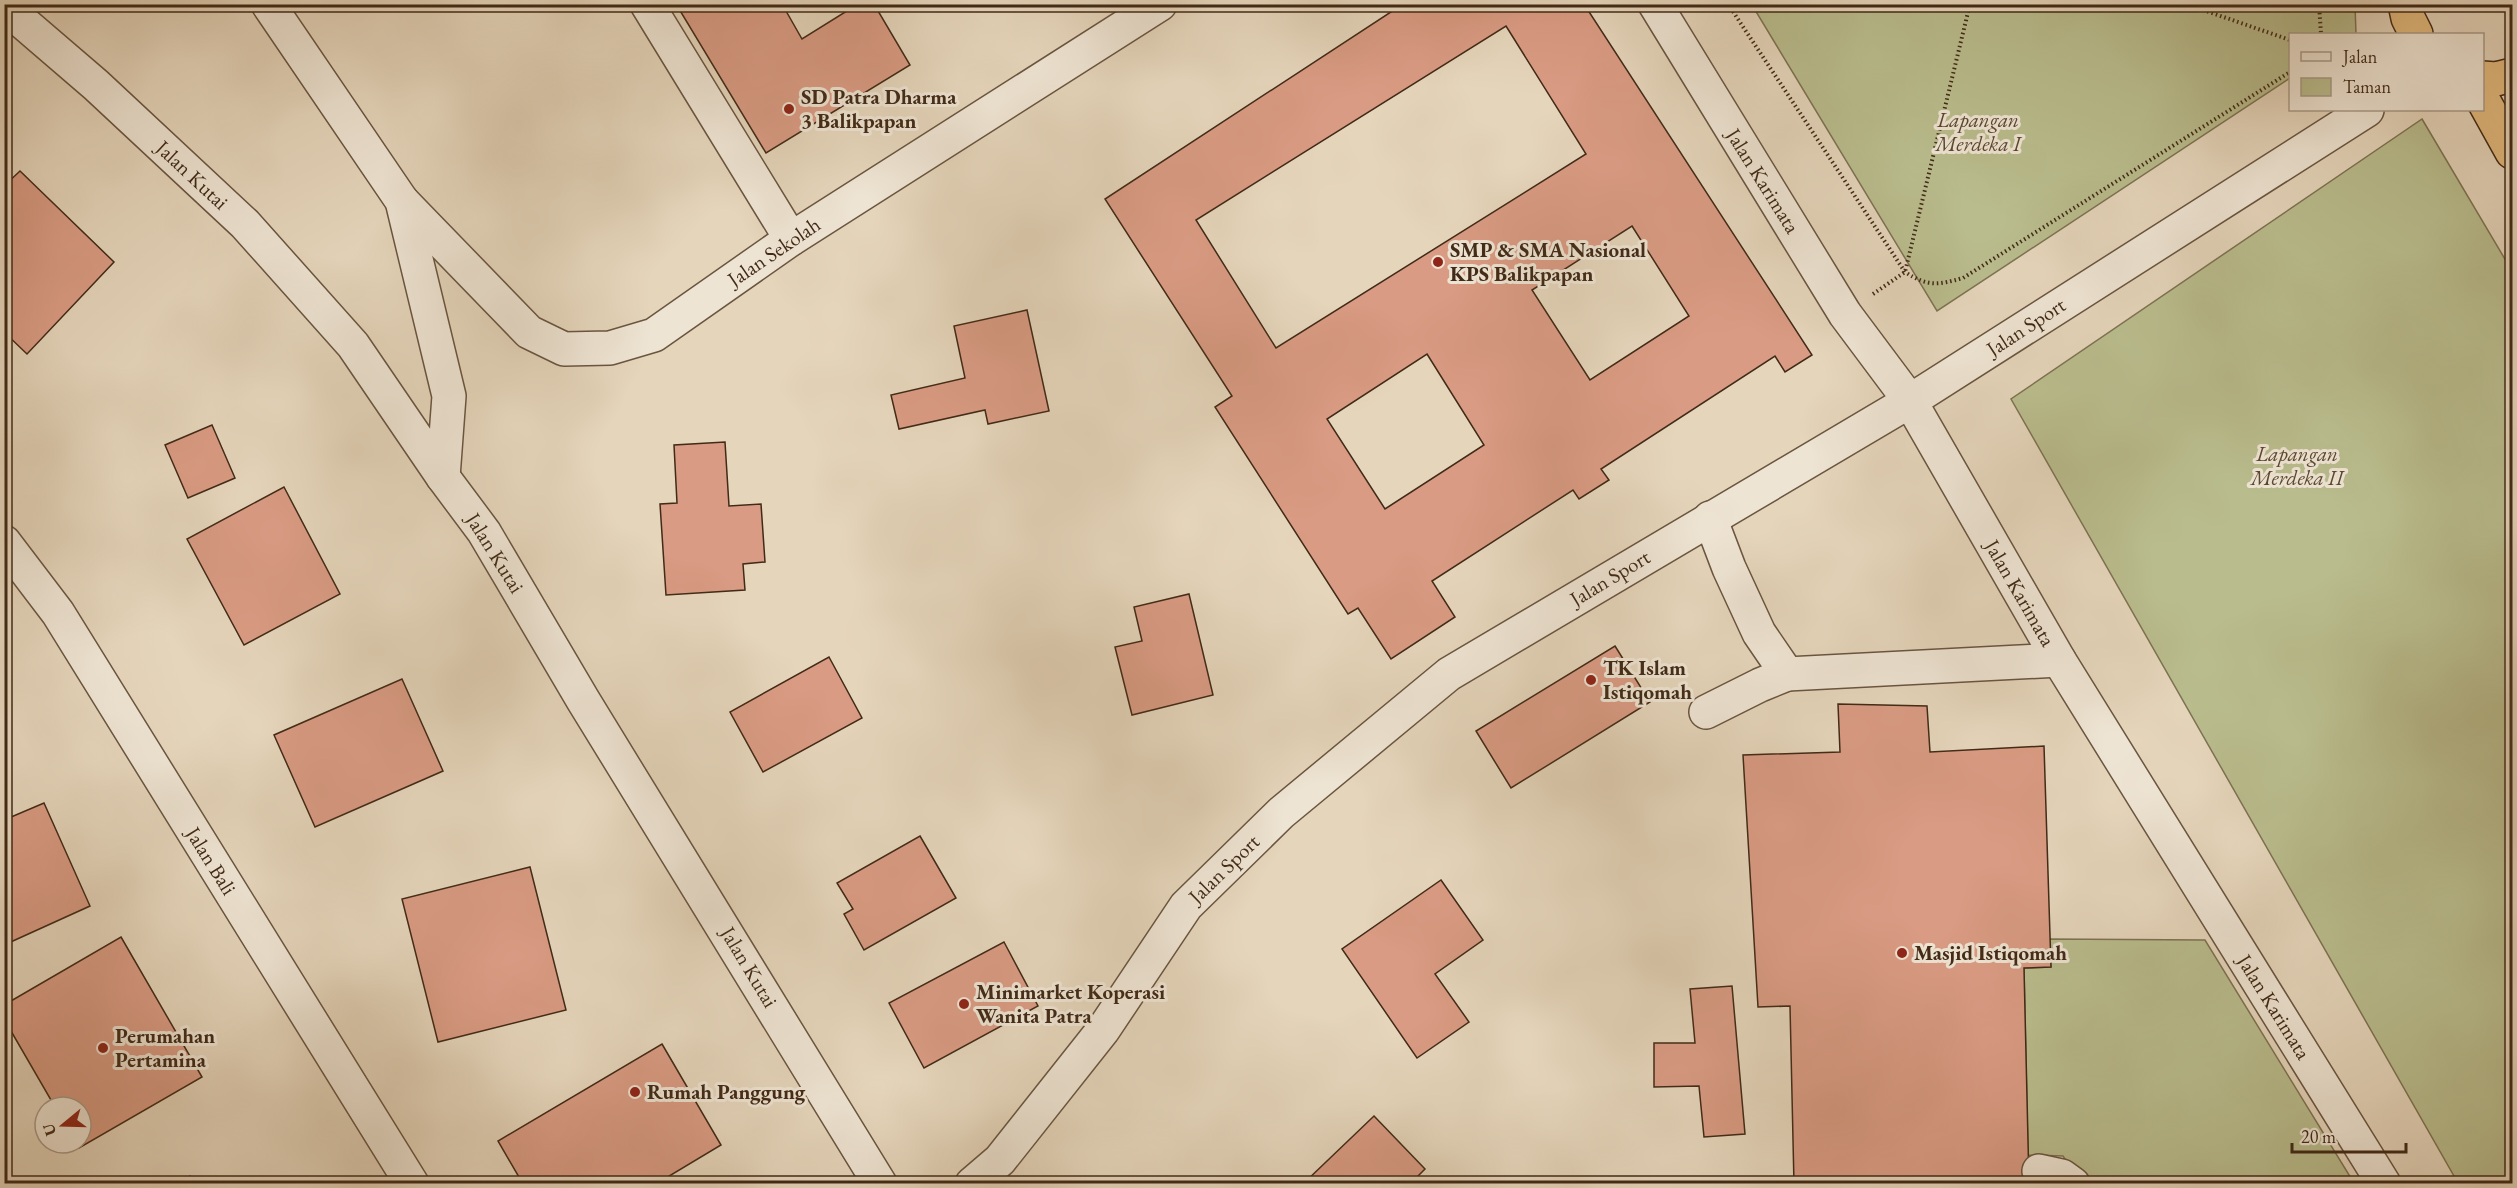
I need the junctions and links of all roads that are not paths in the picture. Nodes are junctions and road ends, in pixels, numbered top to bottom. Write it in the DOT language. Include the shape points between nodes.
graph roads {
  1 [pos="268,4"];
  2 [pos="647,4"];
  3 [pos="1160,4"];
  4 [pos="1655,4"];
  5 [pos="2405,4"];
  6 [pos="4,6"];
  7 [pos="2416,33"];
  8 [pos="2512,75"];
  9 [pos="2484,78"];
  10 [pos="2484,102"];
  11 [pos="2365,111"];
  12 [pos="2512,152"];
  13 [pos="402,201"];
  14 [pos="791,239"];
  15 [pos="1910,401"];
  16 [pos="443,477"];
  17 [pos="1710,518"];
  18 [pos="4,542"];
  19 [pos="2059,660"];
  20 [pos="1787,674"];
  21 [pos="1706,712"];
  22 [pos="2039,1171"];
  23 [pos="412,1184"];
  24 [pos="880,1184"];
  25 [pos="972,1184"];
  26 [pos="2073,1184"];
  27 [pos="2384,1184"];
  1 -- 13 [label="street"];
  2 -- 14 [label="street"];
  3 -- 14 [label="street, Jalan Sekolah"];
  4 -- 15 [label="street, Jalan Karimata" via="1845,314"];
  5 -- 7 [label="highway"];
  6 -- 16 [label="street, Jalan Kutai" via="96,85 245,224 353,345"];
  8 -- 9 [label="highway"];
  10 -- 12 [label="highway"];
  11 -- 15 [label="street, Jalan Sport"];
  13 -- 14 [label="street, Jalan Sekolah" via="530,332 564,349 610,348 654,335"];
  13 -- 16 [label="street" via="449,396"];
  15 -- 17 [label="street, Jalan Sport"];
  15 -- 19 [label="street, Jalan Karimata"];
  16 -- 24 [label="street, Jalan Kutai" via="484,531"];
  17 -- 20 [label="street" via="1759,633"];
  17 -- 25 [label="street, Jalan Sport" via="1449,675 1281,813 1186,906 1103,1030 1000,1160"];
  18 -- 23 [label="street, Jalan Bali" via="58,613"];
  19 -- 20 [label="street"];
  19 -- 27 [label="street, Jalan Karimata"];
  20 -- 21 [label="street"];
  22 -- 26 [label="street" via="2061,1176"];
}
